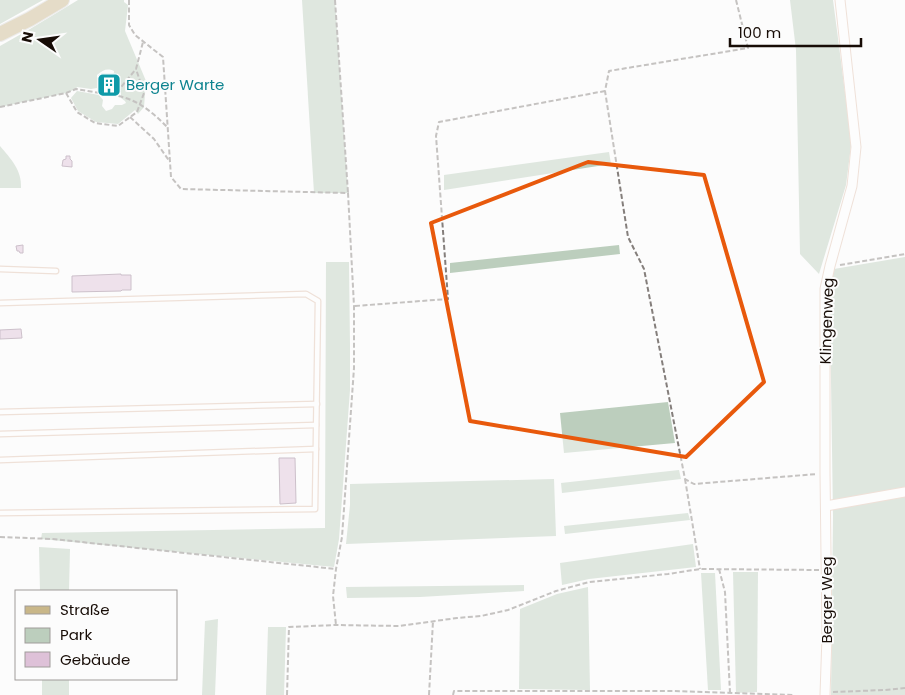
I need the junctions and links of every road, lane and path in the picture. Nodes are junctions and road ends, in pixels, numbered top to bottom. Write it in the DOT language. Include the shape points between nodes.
graph roads {
  1 [pos="62,0"];
  2 [pos="129,0"];
  3 [pos="335,0"];
  4 [pos="736,0"];
  5 [pos="840,0"];
  6 [pos="0,34"];
  7 [pos="143,42"];
  8 [pos="136,69"];
  9 [pos="605,91"];
  10 [pos="66,93"];
  11 [pos="111,95"];
  12 [pos="140,104"];
  13 [pos="0,107"];
  14 [pos="130,117"];
  15 [pos="168,128"];
  16 [pos="170,162"];
  17 [pos="348,193"];
  18 [pos="905,254"];
  19 [pos="830,266"];
  20 [pos="0,269"];
  21 [pos="56,271"];
  22 [pos="0,303"];
  23 [pos="354,306"];
  24 [pos="317,404"];
  25 [pos="0,412"];
  26 [pos="316,425"];
  27 [pos="0,434"];
  28 [pos="316,449"];
  29 [pos="0,460"];
  30 [pos="825,473"];
  31 [pos="685,479"];
  32 [pos="905,492"];
  33 [pos="826,506"];
  34 [pos="0,513"];
  35 [pos="0,537"];
  36 [pos="336,569"];
  37 [pos="719,569"];
  38 [pos="700,570"];
  39 [pos="826,570"];
  40 [pos="433,621"];
  41 [pos="336,625"];
  42 [pos="905,688"];
  43 [pos="674,691"];
  44 [pos="730,693"];
  45 [pos="825,694"];
  46 [pos="286,695"];
  47 [pos="430,695"];
  48 [pos="453,695"];
  49 [pos="674,695"];
  50 [pos="794,695"];
  1 -- 6 [label="main road"];
  2 -- 7 [label="path" via="129,25"];
  3 -- 17 [label="path"];
  4 -- 9 [label="path" via="748,48 609,71"];
  5 -- 19 [label="street, Klingenweg" via="856,147 852,186"];
  7 -- 8 [label="path"];
  7 -- 15 [label="path" via="163,57"];
  8 -- 11 [label="path"];
  8 -- 12 [label="path" via="144,93"];
  9 -- 23 [label="path" via="440,122 436,136 448,299"];
  9 -- 31 [label="path" via="628,236 644,269"];
  10 -- 11 [label="path" via="76,89"];
  10 -- 13 [label="path"];
  10 -- 14 [label="path" via="77,112 95,123 118,126"];
  11 -- 12 [label="path"];
  12 -- 14 [label="path"];
  12 -- 15 [label="path"];
  14 -- 16 [label="path" via="154,139"];
  15 -- 16 [label="path"];
  16 -- 17 [label="path" via="171,177 182,189"];
  17 -- 23 [label="path"];
  18 -- 19 [label="path"];
  19 -- 30 [label="street, Klingenweg" via="825,289"];
  20 -- 21 [label="lane"];
  22 -- 24 [label="lane" via="306,294 318,301"];
  23 -- 36 [label="path" via="354,368 342,537"];
  24 -- 25 [label="lane"];
  24 -- 26 [label="lane"];
  26 -- 27 [label="lane"];
  26 -- 28 [label="lane"];
  28 -- 29 [label="lane"];
  28 -- 34 [label="lane" via="315,509"];
  30 -- 31 [label="path" via="694,484"];
  30 -- 33 [label="street, Klingenweg"];
  31 -- 38 [label="path"];
  32 -- 33 [label="street"];
  33 -- 39 [label="street, Berger Weg"];
  35 -- 36 [label="path" via="52,539"];
  36 -- 41 [label="path"];
  37 -- 38 [label="path"];
  37 -- 39 [label="path"];
  37 -- 44 [label="path" via="725,592"];
  38 -- 40 [label="path" via="590,582 508,610"];
  39 -- 45 [label="street, Berger Weg" via="828,636"];
  40 -- 41 [label="path" via="399,626"];
  40 -- 47 [label="path"];
  41 -- 46 [label="path" via="289,627"];
  42 -- 45 [label="path"];
  43 -- 44 [label="path"];
  43 -- 48 [label="path" via="454,691"];
  43 -- 49 [label="path"];
  44 -- 50 [label="path"];
}
